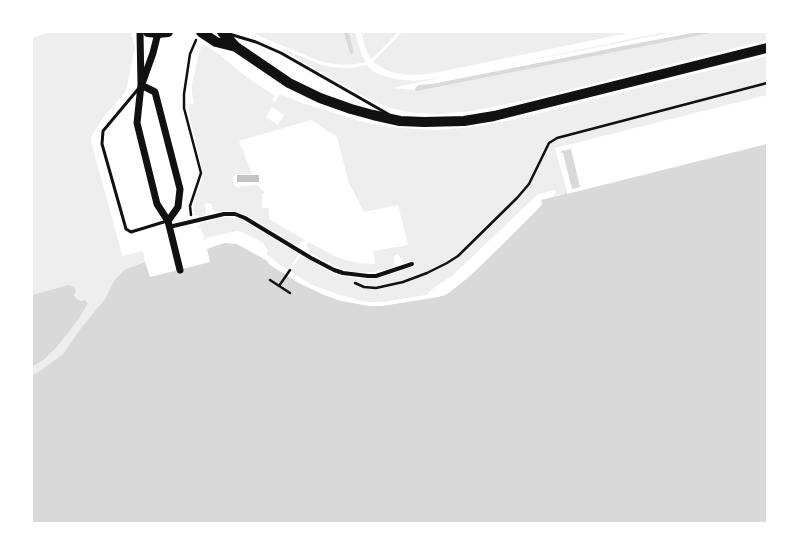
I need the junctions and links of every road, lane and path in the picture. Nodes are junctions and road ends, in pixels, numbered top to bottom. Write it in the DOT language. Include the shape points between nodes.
graph roads {
  1 [pos="140,32"];
  2 [pos="148,32"];
  3 [pos="201,32"];
  4 [pos="223,32"];
  5 [pos="163,33"];
  6 [pos="236,47"];
  7 [pos="767,48"];
  8 [pos="767,83"];
  9 [pos="141,85"];
  10 [pos="400,121"];
  11 [pos="193,221"];
  12 [pos="169,224"];
  13 [pos="412,264"];
  14 [pos="180,270"];
  15 [pos="290,270"];
  16 [pos="344,273"];
  17 [pos="270,280"];
  18 [pos="279,286"];
  19 [pos="290,293"];
  1 -- 9 [label="street"];
  2 -- 5 [label="main road"];
  3 -- 6 [label="main road" via="216,42"];
  3 -- 11 [label="path" via="190,54 184,94 184,108 201,173 190,206"];
  4 -- 6 [label="main road"];
  4 -- 10 [label="lane" via="281,53"];
  5 -- 9 [label="street"];
  6 -- 10 [label="main road" via="289,83 320,98 351,110"];
  7 -- 10 [label="main road" via="494,116 464,121"];
  8 -- 16 [label="path" via="557,138 549,143 529,184 517,198 458,256 447,263 403,282 376,288 364,287 353,282"];
  9 -- 12 [label="street" via="137,123 157,204"];
  9 -- 12 [label="street" via="155,92 180,189 178,207"];
  9 -- 12 [label="lane" via="102,131 102,144 126,229 131,232"];
  11 -- 12 [label="street"];
  11 -- 16 [label="street" via="236,214 311,258"];
  12 -- 14 [label="street"];
  13 -- 16 [label="street" via="376,276"];
  15 -- 18 [label="path"];
  17 -- 18 [label="path"];
  18 -- 19 [label="path"];
}
